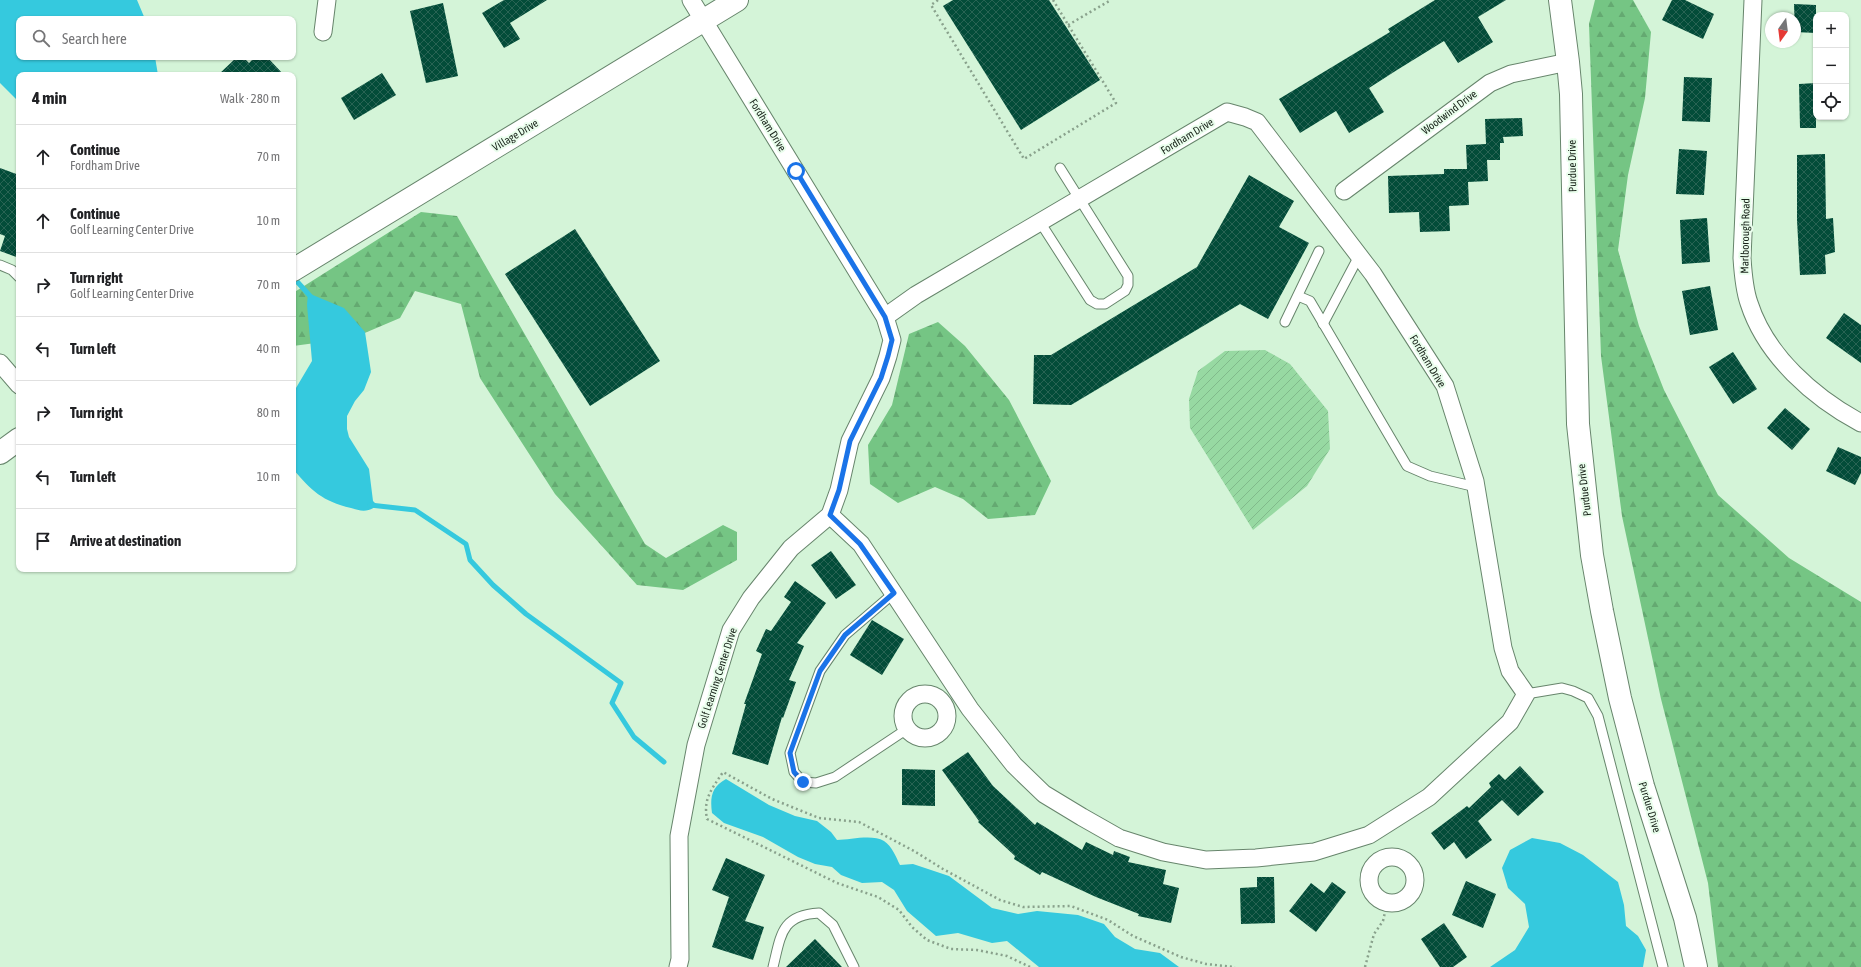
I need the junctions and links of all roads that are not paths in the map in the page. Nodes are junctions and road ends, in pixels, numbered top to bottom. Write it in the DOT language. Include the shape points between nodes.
graph roads {
  1 [pos="327,0"];
  2 [pos="691,0"];
  3 [pos="737,0"];
  4 [pos="1560,0"];
  5 [pos="1753,0"];
  6 [pos="703,21"];
  7 [pos="323,32"];
  8 [pos="1568,62"];
  9 [pos="1060,168"];
  10 [pos="1344,191"];
  11 [pos="1079,200"];
  12 [pos="1040,222"];
  13 [pos="1319,251"];
  14 [pos="1359,256"];
  15 [pos="0,265"];
  16 [pos="296,268"];
  17 [pos="16,274"];
  18 [pos="1298,296"];
  19 [pos="885,317"];
  20 [pos="1286,322"];
  21 [pos="1323,324"];
  22 [pos="0,362"];
  23 [pos="16,381"];
  24 [pos="1861,423"];
  25 [pos="16,441"];
  26 [pos="0,453"];
  27 [pos="1476,487"];
  28 [pos="830,515"];
  29 [pos="894,593"];
  30 [pos="960,693"];
  31 [pos="1526,694"];
  32 [pos="945,705"];
  33 [pos="907,729"];
  34 [pos="1368,835"];
  35 [pos="1382,860"];
  36 [pos="678,967"];
  37 [pos="773,967"];
  38 [pos="854,967"];
  39 [pos="1663,967"];
  40 [pos="1696,967"];
  1 -- 7 [label="street"];
  2 -- 6 [label="street, Fordham Drive"];
  3 -- 6 [label="street, Village Drive"];
  4 -- 8 [label="street, Purdue Drive"];
  5 -- 24 [label="street, Marlborough Road" via="1742,258 1749,304 1765,336 1792,371 1841,413"];
  6 -- 16 [label="street, Village Drive"];
  6 -- 19 [label="street, Fordham Drive"];
  8 -- 10 [label="street, Woodwind Drive" via="1511,74 1490,83"];
  8 -- 40 [label="street, Purdue Drive" via="1571,94 1578,424 1592,555 1620,698 1643,786 1685,918"];
  9 -- 11 [label="lane"];
  11 -- 12 [label="street, Fordham Drive"];
  11 -- 12 [label="lane" via="1128,276 1125,291 1105,304 1097,304 1090,300"];
  11 -- 14 [label="street, Fordham Drive" via="1227,112 1257,122"];
  12 -- 19 [label="street, Fordham Drive" via="916,295"];
  13 -- 18 [label="lane"];
  14 -- 21 [label="lane"];
  14 -- 27 [label="street, Fordham Drive" via="1445,386"];
  15 -- 17 [label="lane"];
  18 -- 20 [label="lane"];
  18 -- 21 [label="lane" via="1310,301"];
  19 -- 28 [label="street, Golf Learning Center Drive" via="892,340 888,356 881,378 850,441 839,490"];
  21 -- 27 [label="lane" via="1407,466 1430,476"];
  22 -- 23 [label="street"];
  25 -- 26 [label="street"];
  27 -- 31 [label="street, Fordham Drive" via="1503,648 1510,671"];
  28 -- 29 [label="street" via="860,544"];
  28 -- 36 [label="street, Golf Learning Center Drive" via="791,548 751,598 731,630 696,744 679,836"];
  29 -- 30 [label="street"];
  29 -- 33 [label="lane" via="845,635 820,671 790,753 794,772 803,782 816,783 835,777"];
  30 -- 32 [label="street"];
  30 -- 34 [label="street" via="983,727 1044,794 1119,838 1163,852 1206,860 1314,852"];
  31 -- 34 [label="street" via="1510,722 1429,797"];
  31 -- 39 [label="lane" via="1562,688 1573,690 1588,698 1598,716"];
  32 -- 33 [label="street" via="947,720 939,733 928,738 920,738"];
  32 -- 33 [label="street" via="933,695 925,693 911,698 903,712"];
  34 -- 35 [label="street"];
  35 -- 35 [label="street" via="1370,871 1369,887 1374,895 1387,903 1395,904 1405,900 1411,895 1416,879 1410,865 1396,858"];
  37 -- 38 [label="lane" via="779,941 789,922 804,914 819,913 833,924"];
}
